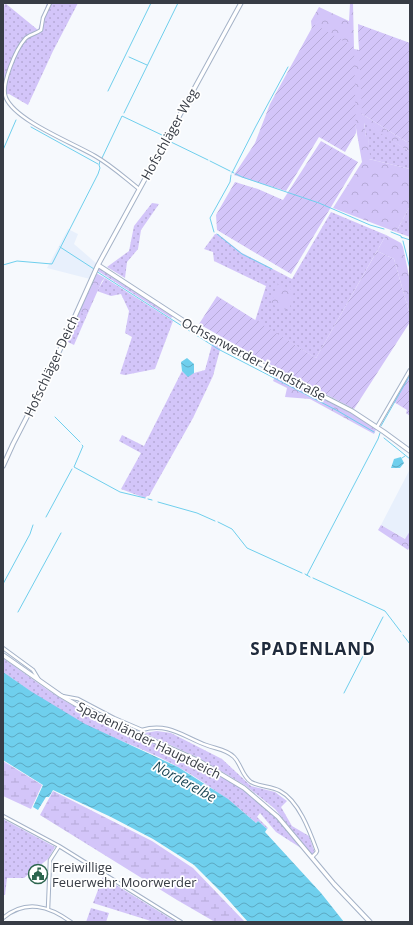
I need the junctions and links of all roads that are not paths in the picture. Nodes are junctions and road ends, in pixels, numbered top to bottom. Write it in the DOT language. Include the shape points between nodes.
graph roads {
  1 [pos="50,3"];
  2 [pos="241,3"];
  3 [pos="139,189"];
  4 [pos="96,268"];
  5 [pos="410,370"];
  6 [pos="377,427"];
  7 [pos="410,451"];
  8 [pos="3,466"];
  9 [pos="3,648"];
  10 [pos="3,655"];
  11 [pos="40,682"];
  12 [pos="60,695"];
  13 [pos="142,730"];
  14 [pos="140,735"];
  15 [pos="3,816"];
  16 [pos="59,846"];
  17 [pos="312,857"];
  18 [pos="48,909"];
  19 [pos="3,918"];
  20 [pos="71,922"];
  21 [pos="181,922"];
  22 [pos="370,922"];
  1 -- 3 [label="street" via="41,30 26,37 12,63 5,84 6,99 14,110 27,119 106,163"];
  2 -- 3 [label="street, Hofschläger Weg"];
  3 -- 4 [label="street, Hofschläger Weg"];
  4 -- 6 [label="street, Ochsenwerder Landstraße" via="210,338 352,411"];
  4 -- 8 [label="street, Hofschläger Deich" via="49,374"];
  5 -- 6 [label="street"];
  6 -- 7 [label="street, Ochsenwerder Landstraße"];
  9 -- 11 [label="street, Spadenländer Hauptdeich" via="33,670"];
  10 -- 11 [label="street, Spadenländer Hauptdeich"];
  11 -- 12 [label="street, Spadenländer Hauptdeich"];
  12 -- 13 [label="street" via="78,699"];
  12 -- 14 [label="street, Spadenländer Hauptdeich" via="104,720"];
  13 -- 14 [label="street"];
  13 -- 17 [label="street" via="156,728 179,732 227,752 239,763 251,782 281,791 293,803 308,828 317,850"];
  14 -- 17 [label="street, Spadenländer Hauptdeich" via="199,761 244,788 278,817"];
  15 -- 16 [label="street"];
  16 -- 18 [label="street" via="50,860"];
  16 -- 21 [label="street"];
  17 -- 22 [label="street, Spadenländer Hauptdeich"];
  18 -- 19 [label="street" via="27,906 16,909"];
  18 -- 20 [label="street"];
}
